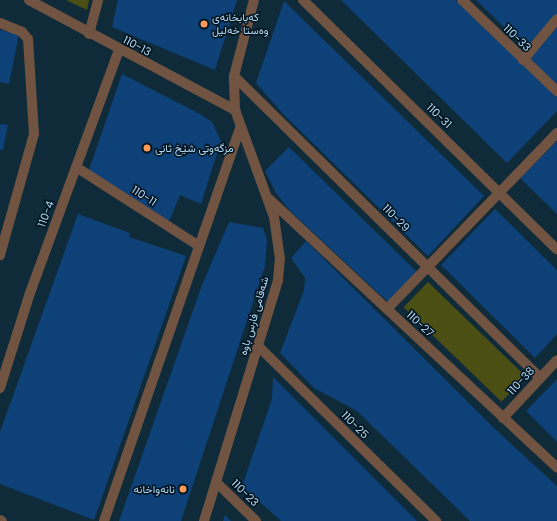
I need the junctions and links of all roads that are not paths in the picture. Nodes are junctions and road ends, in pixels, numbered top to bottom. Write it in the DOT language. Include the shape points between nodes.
graph roads {
  1 [pos="29,0"];
  2 [pos="98,0"];
  3 [pos="254,0"];
  4 [pos="303,0"];
  5 [pos="462,0"];
  6 [pos="557,19"];
  7 [pos="0,22"];
  8 [pos="89,34"];
  9 [pos="119,50"];
  10 [pos="523,60"];
  11 [pos="234,76"];
  12 [pos="557,91"];
  13 [pos="235,110"];
  14 [pos="240,128"];
  15 [pos="557,133"];
  16 [pos="76,167"];
  17 [pos="500,193"];
  18 [pos="267,197"];
  19 [pos="199,246"];
  20 [pos="557,250"];
  21 [pos="0,255"];
  22 [pos="428,267"];
  23 [pos="387,310"];
  24 [pos="258,346"];
  25 [pos="557,360"];
  26 [pos="540,378"];
  27 [pos="0,388"];
  28 [pos="503,418"];
  29 [pos="557,468"];
  30 [pos="216,482"];
  31 [pos="104,521"];
  32 [pos="204,521"];
  33 [pos="256,521"];
  34 [pos="436,521"];
  1 -- 8 [label="street, 110-13"];
  2 -- 8 [label="street"];
  3 -- 11 [label="street, شەقامی فارس باوە"];
  4 -- 17 [label="street, 110-31"];
  5 -- 10 [label="street, 110-33"];
  6 -- 10 [label="street"];
  7 -- 21 [label="street" via="22,32 28,39 34,134"];
  8 -- 9 [label="street, 110-13"];
  9 -- 13 [label="street, 110-13"];
  9 -- 16 [label="street, 110-4"];
  10 -- 12 [label="street, 110-33"];
  11 -- 13 [label="street, شەقامی فارس باوە"];
  11 -- 22 [label="street, 110-29"];
  13 -- 14 [label="street, شەقامی فارس باوە"];
  14 -- 18 [label="street, شەقامی فارس باوە"];
  14 -- 19 [label="street"];
  15 -- 17 [label="street"];
  16 -- 19 [label="street, 110-11"];
  16 -- 27 [label="street, 110-4" via="30,293"];
  17 -- 20 [label="street, 110-31"];
  17 -- 22 [label="street"];
  18 -- 23 [label="street, 110-27"];
  18 -- 24 [label="street, شەقامی فارس باوە" via="276,224 280,259 278,280"];
  19 -- 31 [label="street"];
  22 -- 23 [label="street"];
  22 -- 26 [label="street, 110-29"];
  23 -- 28 [label="street, 110-27"];
  24 -- 30 [label="street, شەقامی فارس باوە"];
  24 -- 34 [label="street, 110-25"];
  25 -- 26 [label="street, 110-38"];
  26 -- 28 [label="street, 110-38"];
  28 -- 29 [label="street, 110-27"];
  30 -- 32 [label="street, شەقامی فارس باوە"];
  30 -- 33 [label="street, 110-23"];
}
